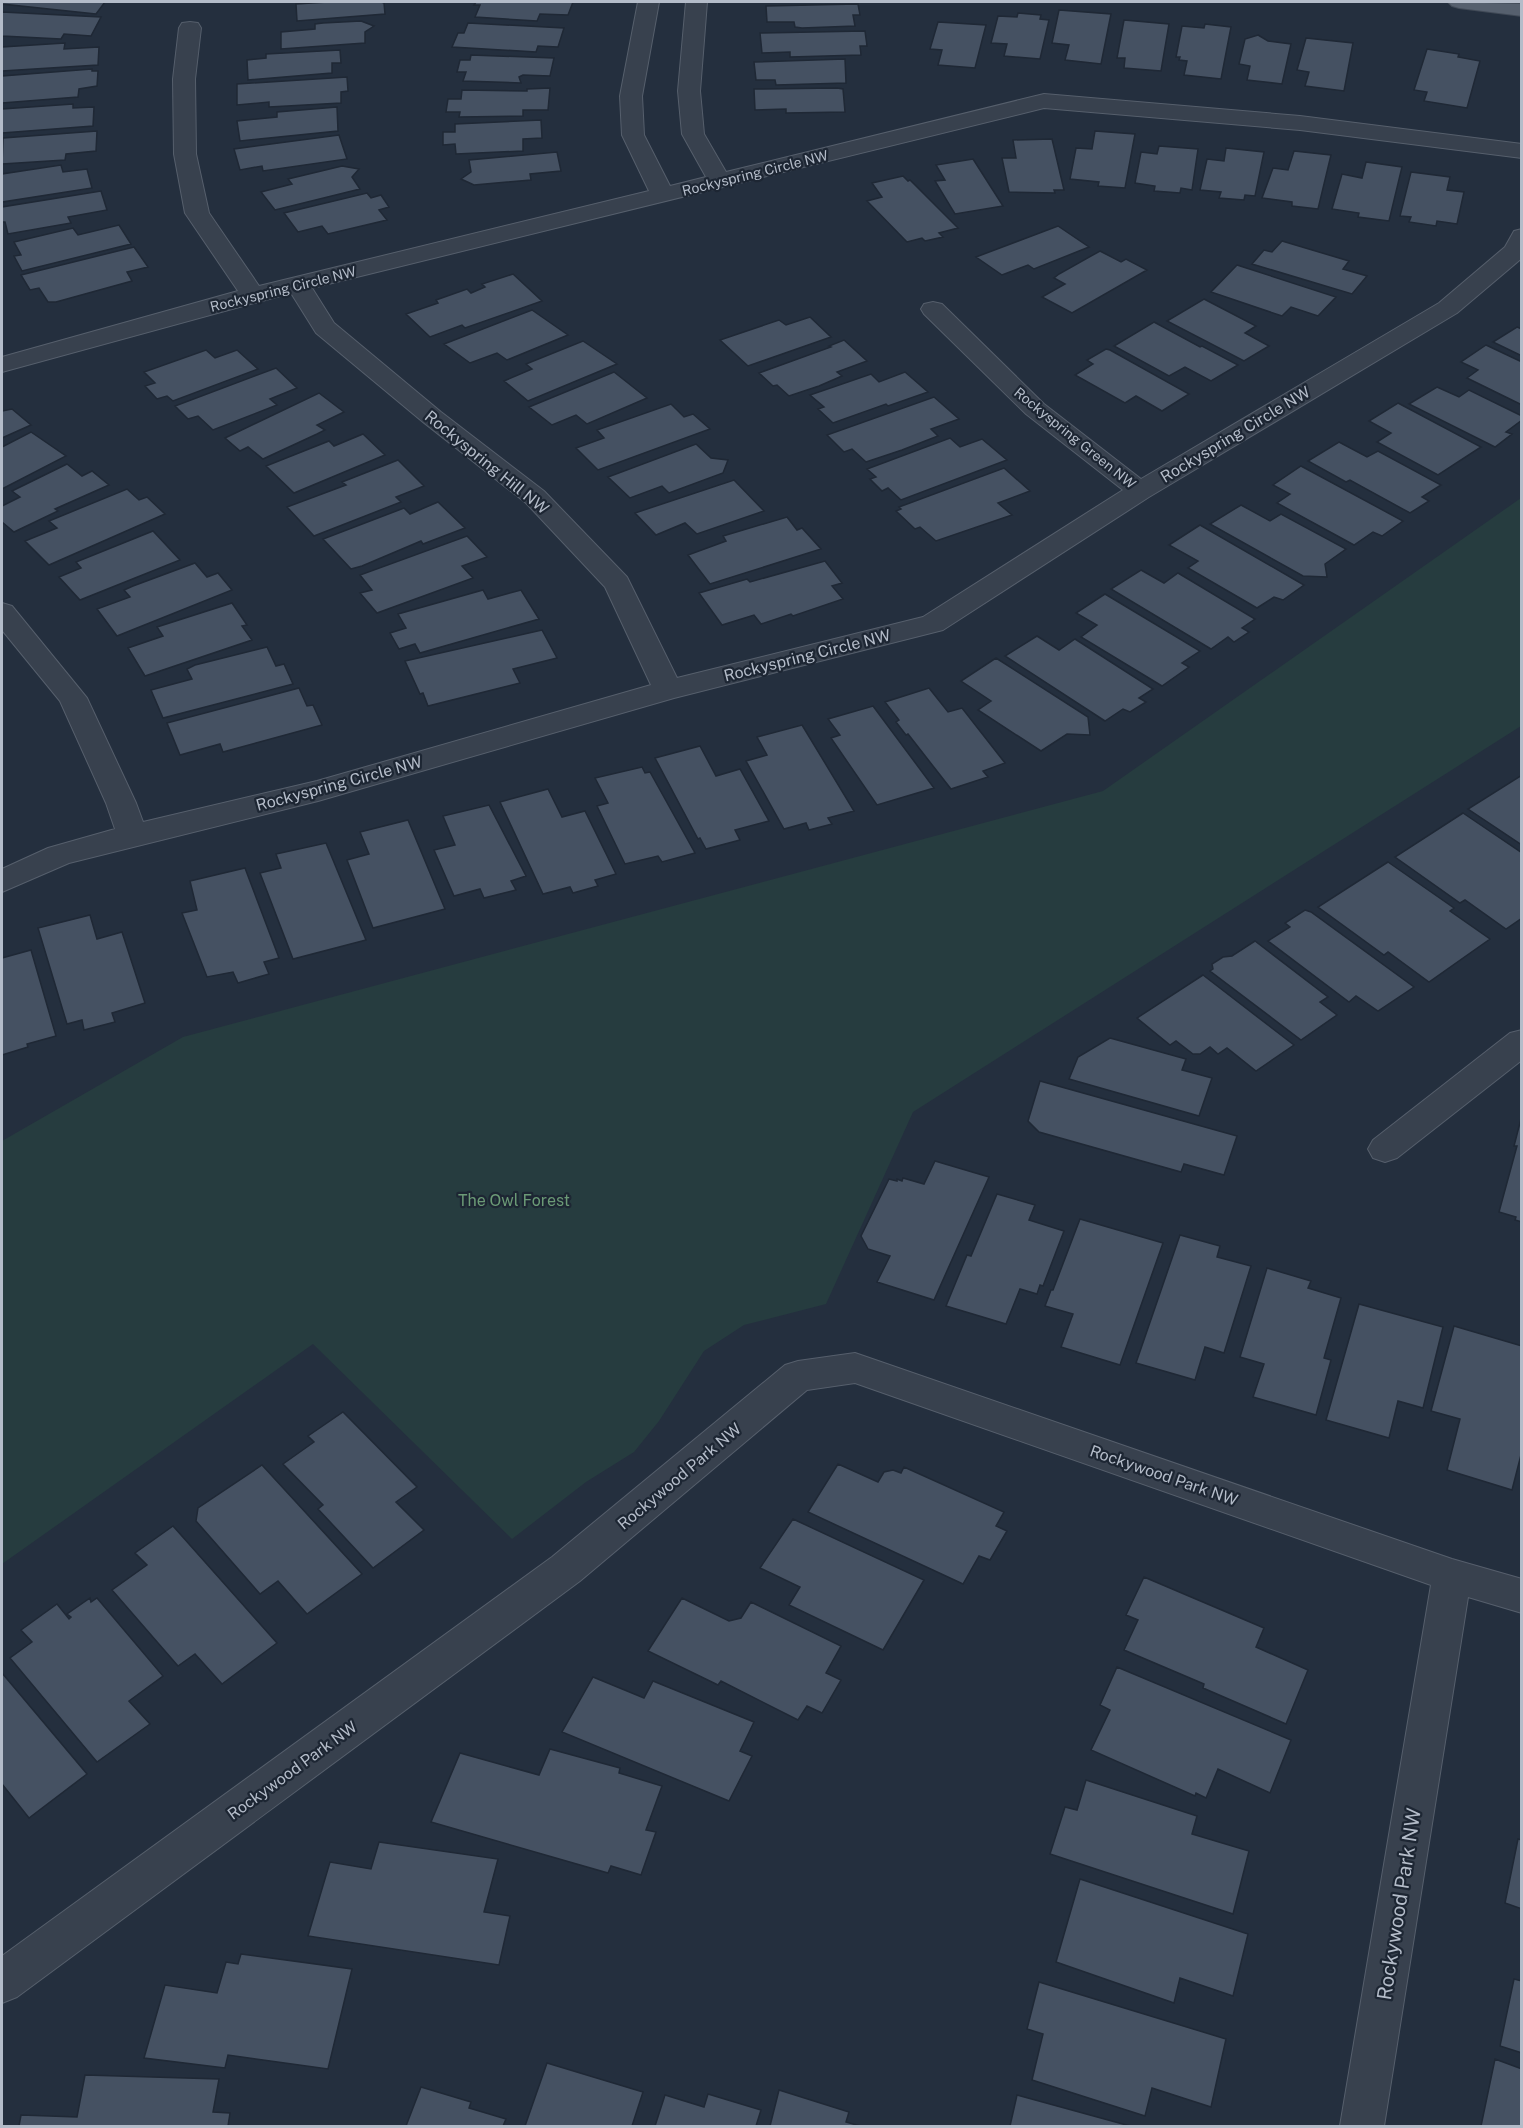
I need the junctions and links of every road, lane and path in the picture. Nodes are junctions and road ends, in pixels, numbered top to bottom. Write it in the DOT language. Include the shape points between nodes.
graph roads {
  1 [pos="648,2"];
  2 [pos="696,2"];
  3 [pos="1460,2"];
  4 [pos="1521,10"];
  5 [pos="190,28"];
  6 [pos="1521,151"];
  7 [pos="720,182"];
  8 [pos="663,195"];
  9 [pos="1521,236"];
  10 [pos="298,285"];
  11 [pos="253,296"];
  12 [pos="933,309"];
  13 [pos="2,365"];
  14 [pos="1140,491"];
  15 [pos="2,612"];
  16 [pos="668,690"];
  17 [pos="132,835"];
  18 [pos="2,881"];
  19 [pos="1521,1042"];
  20 [pos="1385,1149"];
  21 [pos="1452,1576"];
  22 [pos="1521,1596"];
  23 [pos="2,1982"];
  24 [pos="1362,2127"];
  1 -- 8 [label="street" via="631,96 633,135"];
  2 -- 7 [label="street" via="689,91 693,134"];
  3 -- 4 [label="main road"];
  5 -- 11 [label="street" via="184,79 185,154 197,213"];
  6 -- 7 [label="street, Rockyspring Circle NW" via="1300,123 1044,101"];
  7 -- 8 [label="street, Rockyspring Circle NW"];
  8 -- 10 [label="street, Rockyspring Circle NW"];
  9 -- 14 [label="street, Rockyspring Circle NW" via="1515,251 1448,308"];
  10 -- 11 [label="street, Rockyspring Circle NW"];
  10 -- 16 [label="street, Rockyspring Hill NW" via="325,328 535,497 617,583"];
  11 -- 13 [label="street, Rockyspring Circle NW"];
  12 -- 14 [label="street, Rockyspring Green NW" via="1035,409"];
  14 -- 16 [label="street, Rockyspring Circle NW" via="933,624"];
  15 -- 17 [label="street" via="73,698"];
  16 -- 17 [label="street, Rockyspring Circle NW" via="318,791"];
  17 -- 18 [label="street, Rockyspring Circle NW" via="59,855"];
  19 -- 20 [label="street"];
  21 -- 22 [label="street, Rockywood Park NW"];
  21 -- 23 [label="street, Rockywood Park NW" via="855,1368 798,1376 566,1569"];
  21 -- 24 [label="street, Rockywood Park NW"];
}
